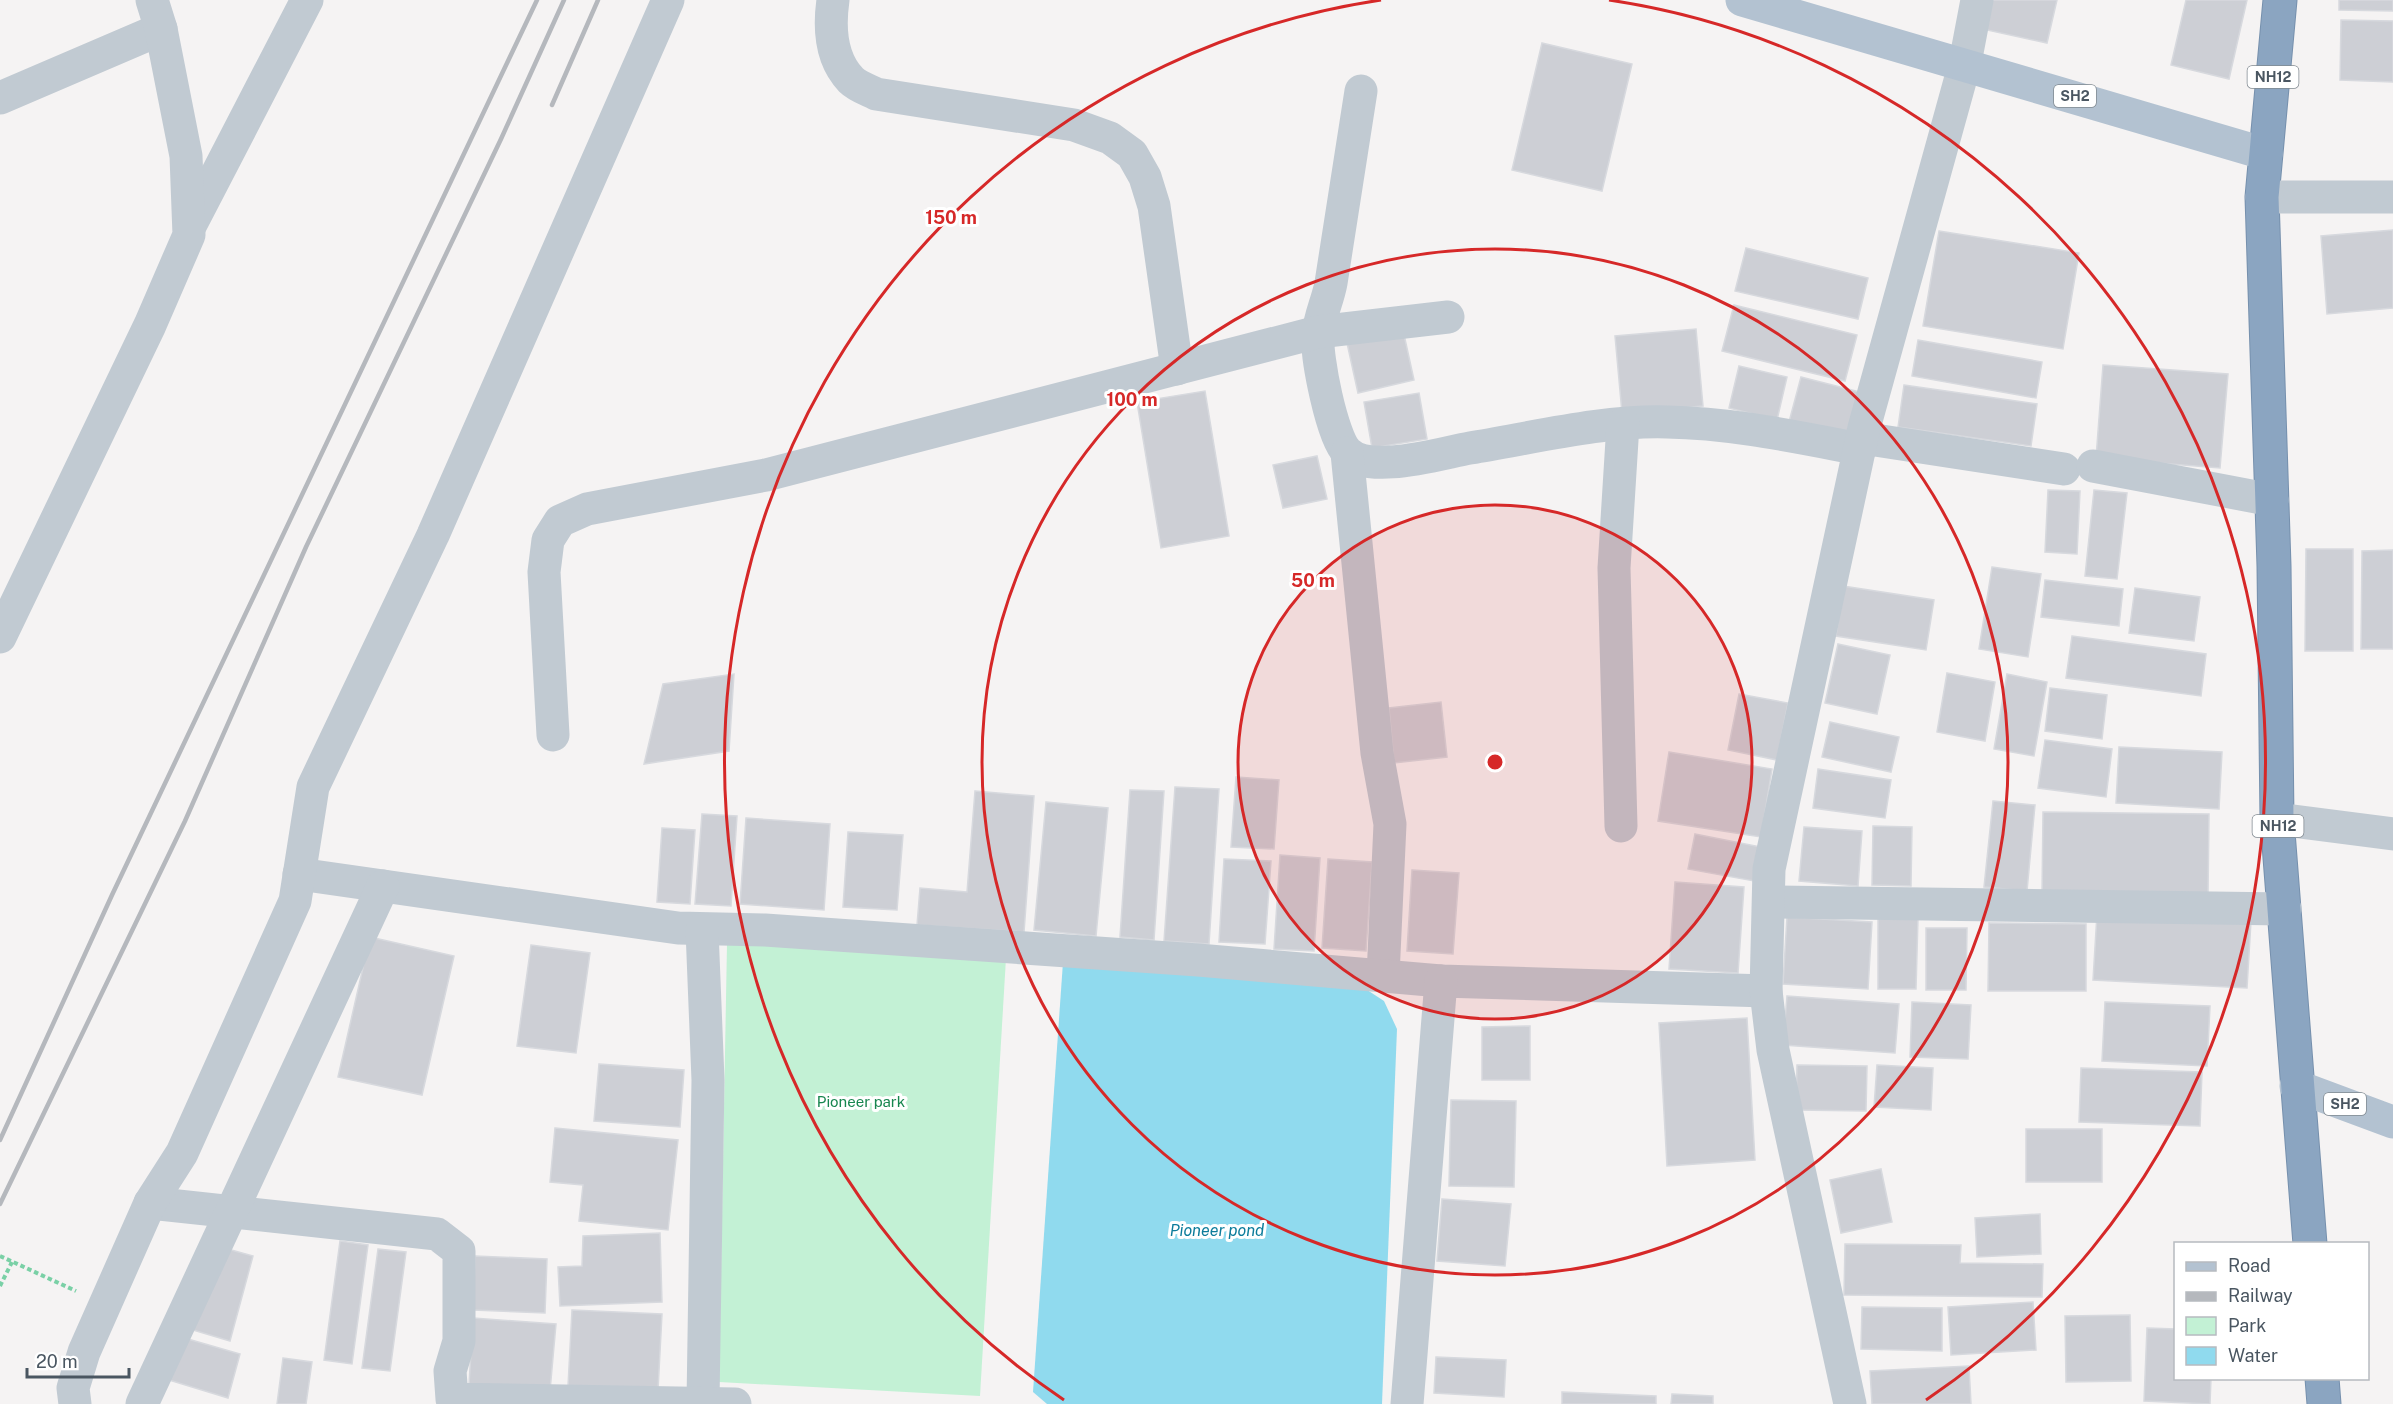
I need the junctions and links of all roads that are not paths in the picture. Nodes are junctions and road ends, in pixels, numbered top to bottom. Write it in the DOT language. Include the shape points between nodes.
graph roads {
  1 [pos="307,0"];
  2 [pos="668,0"];
  3 [pos="833,0"];
  4 [pos="1742,0"];
  5 [pos="1977,0"];
  6 [pos="2280,0"];
  7 [pos="156,15"];
  8 [pos="1965,63"];
  9 [pos="1361,91"];
  10 [pos="0,98"];
  11 [pos="2266,154"];
  12 [pos="2262,197"];
  13 [pos="2393,197"];
  14 [pos="189,228"];
  15 [pos="1448,317"];
  16 [pos="1318,332"];
  17 [pos="1177,369"];
  18 [pos="1623,424"];
  19 [pos="1861,443"];
  20 [pos="1347,453"];
  21 [pos="2272,500"];
  22 [pos="0,637"];
  23 [pos="553,735"];
  24 [pos="2277,819"];
  25 [pos="1621,826"];
  26 [pos="2393,834"];
  27 [pos="299,874"];
  28 [pos="383,886"];
  29 [pos="1769,902"];
  30 [pos="2285,909"];
  31 [pos="702,930"];
  32 [pos="1383,976"];
  33 [pos="1441,981"];
  34 [pos="1766,991"];
  35 [pos="2296,1086"];
  36 [pos="2393,1122"];
  37 [pos="150,1203"];
  38 [pos="230,1211"];
  39 [pos="2310,1242"];
  40 [pos="2322,1380"];
  41 [pos="719,1403"];
  42 [pos="75,1404"];
  43 [pos="142,1404"];
  44 [pos="1407,1404"];
  45 [pos="1850,1404"];
  46 [pos="2324,1404"];
  1 -- 14 [label="street"];
  2 -- 27 [label="street" via="433,535 313,787"];
  3 -- 17 [label="street" via="829,25 837,60 860,86 876,94 1074,125 1110,138 1132,154 1145,177 1154,206"];
  4 -- 8 [label="main road, SH2"];
  5 -- 8 [label="street"];
  6 -- 11 [label="highway, NH12"];
  7 -- 10 [label="street"];
  7 -- 14 [label="street" via="186,156"];
  8 -- 11 [label="main road, SH2"];
  8 -- 19 [label="street"];
  9 -- 16 [label="street" via="1330,288"];
  11 -- 12 [label="highway, NH12"];
  12 -- 13 [label="street"];
  12 -- 21 [label="highway, NH12"];
  14 -- 22 [label="street" via="150,325"];
  15 -- 16 [label="street"];
  16 -- 17 [label="street"];
  16 -- 20 [label="street" via="1317,356 1335,427"];
  17 -- 23 [label="street" via="766,475 587,509 560,521 548,540 544,572"];
  18 -- 19 [label="street" via="1711,424"];
  18 -- 20 [label="street" via="1388,464 1366,462"];
  18 -- 25 [label="street" via="1614,568"];
  19 -- 21 [label="street" via="2078,468"];
  19 -- 29 [label="street" via="1769,869"];
  20 -- 32 [label="street" via="1377,753 1390,824"];
  21 -- 24 [label="highway, NH12"];
  24 -- 26 [label="street"];
  24 -- 30 [label="highway, NH12"];
  27 -- 28 [label="street"];
  27 -- 37 [label="street" via="295,901 182,1153"];
  28 -- 31 [label="street"];
  28 -- 38 [label="street"];
  29 -- 30 [label="street"];
  29 -- 34 [label="street"];
  30 -- 35 [label="highway, NH12"];
  31 -- 32 [label="street" via="776,930"];
  31 -- 41 [label="street"];
  32 -- 33 [label="street"];
  33 -- 34 [label="street"];
  33 -- 44 [label="street"];
  34 -- 45 [label="street" via="1773,1050"];
  35 -- 36 [label="main road, SH2"];
  35 -- 39 [label="highway, NH12"];
  37 -- 38 [label="street"];
  37 -- 42 [label="street" via="84,1352 73,1388"];
  38 -- 41 [label="street" via="437,1234 459,1251 459,1341 450,1371 452,1399"];
  38 -- 43 [label="street"];
  40 -- 46 [label="highway"];
}
